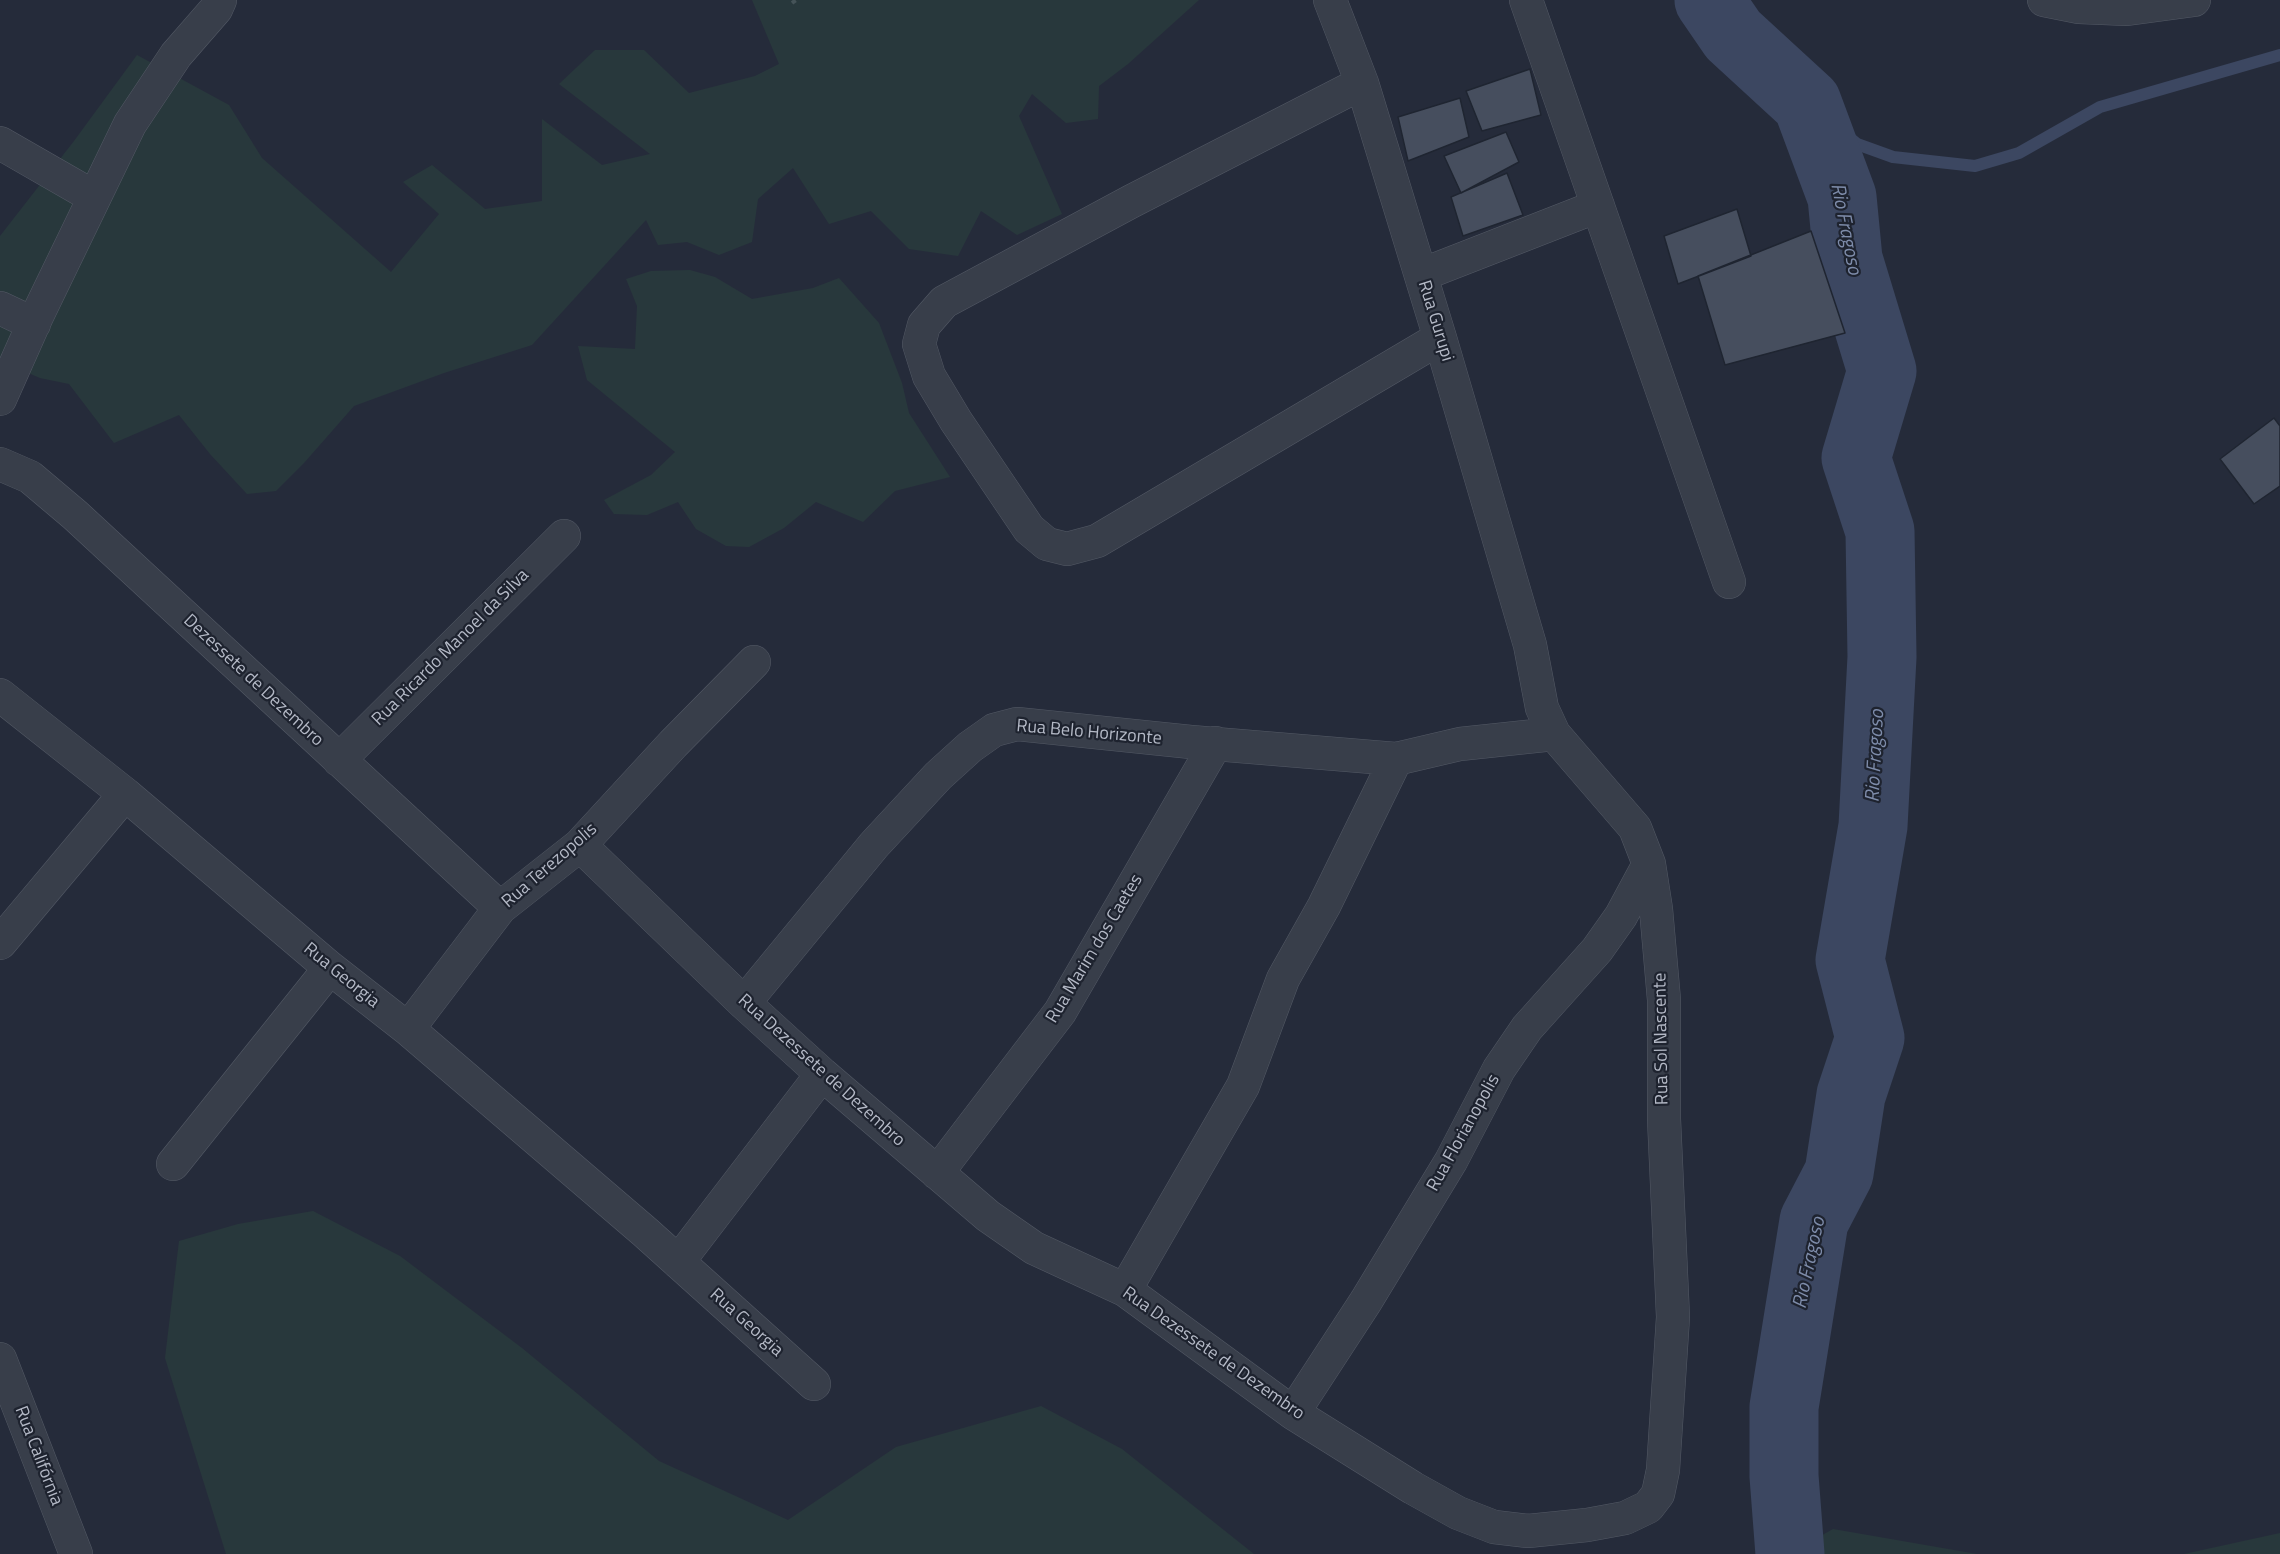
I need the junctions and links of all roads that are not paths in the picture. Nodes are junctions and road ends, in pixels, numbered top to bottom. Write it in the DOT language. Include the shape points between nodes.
graph roads {
  1 [pos="220,0"];
  2 [pos="1330,0"];
  3 [pos="1526,0"];
  4 [pos="2044,0"];
  5 [pos="2194,0"];
  6 [pos="1362,83"];
  7 [pos="0,143"];
  8 [pos="94,197"];
  9 [pos="1598,206"];
  10 [pos="1421,274"];
  11 [pos="0,308"];
  12 [pos="34,324"];
  13 [pos="1440,338"];
  14 [pos="0,399"];
  15 [pos="0,464"];
  16 [pos="564,536"];
  17 [pos="1729,582"];
  18 [pos="1530,645"];
  19 [pos="754,662"];
  20 [pos="0,695"];
  21 [pos="1554,734"];
  22 [pos="1216,743"];
  23 [pos="1396,759"];
  24 [pos="339,760"];
  25 [pos="125,794"];
  26 [pos="580,844"];
  27 [pos="1649,864"];
  28 [pos="500,908"];
  29 [pos="0,943"];
  30 [pos="330,968"];
  31 [pos="744,1003"];
  32 [pos="408,1029"];
  33 [pos="822,1074"];
  34 [pos="173,1164"];
  35 [pos="937,1173"];
  36 [pos="678,1262"];
  37 [pos="1125,1290"];
  38 [pos="0,1359"];
  39 [pos="814,1384"];
  40 [pos="1293,1413"];
  41 [pos="1663,1470"];
  42 [pos="76,1554"];
  1 -- 8 [label="street" via="176,55 130,124"];
  2 -- 6 [label="street, Rua Gurupi"];
  3 -- 9 [label="street"];
  4 -- 5 [label="street" via="2079,8 2127,9"];
  6 -- 10 [label="street, Rua Gurupi"];
  6 -- 13 [label="street" via="944,302 924,325 919,344 922,355 929,376 956,421 1029,528 1047,544 1067,549 1097,541"];
  7 -- 8 [label="street"];
  8 -- 12 [label="street"];
  9 -- 10 [label="street"];
  9 -- 17 [label="street"];
  10 -- 13 [label="street, Rua Gurupi"];
  11 -- 12 [label="street"];
  12 -- 14 [label="street"];
  13 -- 18 [label="street, Rua Gurupi"];
  15 -- 24 [label="street, Dezessete de Dezembro" via="30,477 75,515"];
  16 -- 24 [label="street, Rua Ricardo Manoel da Silva"];
  18 -- 21 [label="street, Rua Sol Nascente" via="1542,708"];
  19 -- 26 [label="street, Rua Terezopolis"];
  20 -- 25 [label="street, Rua Georgia"];
  21 -- 23 [label="street, Rua Belo Horizonte" via="1460,744"];
  21 -- 27 [label="street, Rua Sol Nascente" via="1635,828"];
  22 -- 23 [label="street, Rua Belo Horizonte"];
  22 -- 31 [label="street, Rua Belo Horizonte" via="1017,724 994,730 938,776 882,837"];
  22 -- 35 [label="street, Rua Marim dos Caetes" via="1060,1012"];
  23 -- 37 [label="street" via="1324,906 1283,979 1243,1086"];
  24 -- 28 [label="street, Dezessete de Dezembro"];
  25 -- 29 [label="street"];
  25 -- 30 [label="street, Rua Georgia"];
  26 -- 28 [label="street, Rua Terezopolis"];
  26 -- 31 [label="street, Rua Dezessete de Dezembro"];
  27 -- 40 [label="street, Rua Florianopolis" via="1597,950 1527,1028 1499,1070 1451,1161"];
  27 -- 41 [label="street, Rua Sol Nascente" via="1664,1000 1664,1119 1674,1317"];
  28 -- 32 [label="street, Rua Terezopolis"];
  30 -- 32 [label="street, Rua Georgia"];
  30 -- 34 [label="street"];
  31 -- 33 [label="street, Rua Dezessete de Dezembro"];
  32 -- 36 [label="street, Rua Georgia"];
  33 -- 35 [label="street, Rua Dezessete de Dezembro"];
  33 -- 36 [label="street"];
  35 -- 37 [label="street, Rua Dezessete de Dezembro" via="1034,1248"];
  36 -- 39 [label="street, Rua Georgia"];
  37 -- 40 [label="street, Rua Dezessete de Dezembro"];
  38 -- 42 [label="street, Rua Califórnia"];
  40 -- 41 [label="street, Rua Dezessete de Dezembro" via="1413,1488 1458,1513 1494,1527 1528,1531 1625,1518 1648,1507 1658,1494"];
}
